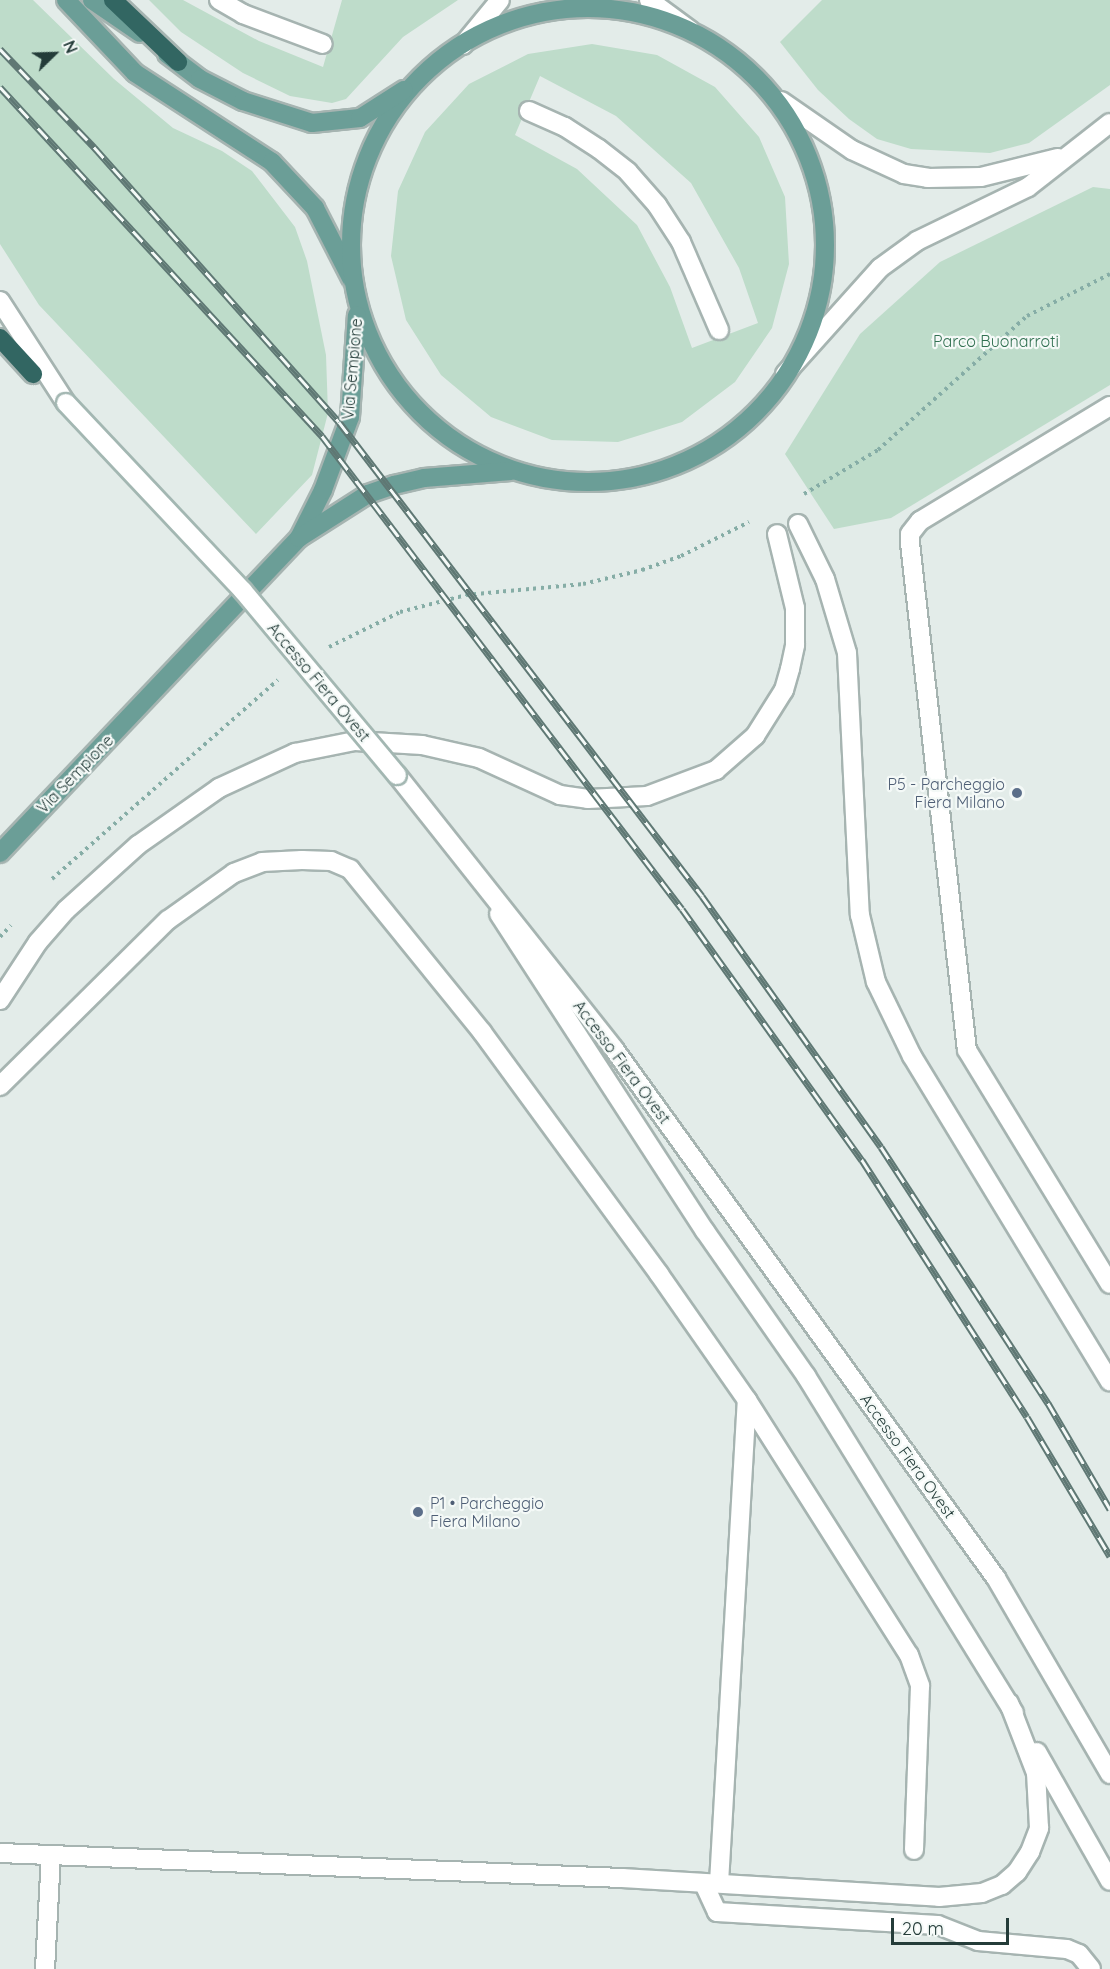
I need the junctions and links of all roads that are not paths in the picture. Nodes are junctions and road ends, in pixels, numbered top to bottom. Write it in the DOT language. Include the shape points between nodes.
graph roads {
  1 [pos="66,0"];
  2 [pos="92,0"];
  3 [pos="113,0"];
  4 [pos="219,0"];
  5 [pos="500,0"];
  6 [pos="649,0"];
  7 [pos="691,31"];
  8 [pos="323,44"];
  9 [pos="463,45"];
  10 [pos="178,62"];
  11 [pos="418,81"];
  12 [pos="781,101"];
  13 [pos="529,111"];
  14 [pos="1110,123"];
  15 [pos="1068,154"];
  16 [pos="356,292"];
  17 [pos="0,301"];
  18 [pos="719,330"];
  19 [pos="0,338"];
  20 [pos="0,346"];
  21 [pos="33,374"];
  22 [pos="785,374"];
  23 [pos="66,403"];
  24 [pos="1110,406"];
  25 [pos="513,471"];
  26 [pos="798,524"];
  27 [pos="777,534"];
  28 [pos="299,537"];
  29 [pos="0,853"];
  30 [pos="470,867"];
  31 [pos="0,1000"];
  32 [pos="0,1086"];
  33 [pos="1110,1284"];
  34 [pos="1110,1382"];
  35 [pos="747,1400"];
  36 [pos="1009,1703"];
  37 [pos="1110,1774"];
  38 [pos="914,1850"];
  39 [pos="0,1852"];
  40 [pos="51,1855"];
  41 [pos="1110,1881"];
  42 [pos="712,1883"];
  43 [pos="45,1969"];
  44 [pos="1091,1969"];
  1 -- 16 [label="main road, Via Sempione" via="135,73 272,162 295,185 315,208"];
  2 -- 10 [label="main road"];
  3 -- 10 [label="highway"];
  4 -- 8 [label="street" via="243,14"];
  5 -- 9 [label="street"];
  6 -- 7 [label="street"];
  7 -- 9 [label="main road" via="631,13 568,9 504,24"];
  7 -- 12 [label="main road" via="737,59"];
  9 -- 11 [label="main road"];
  10 -- 11 [label="main road" via="200,79 243,101 312,123 360,118"];
  11 -- 16 [label="main road" via="388,118 361,180 352,243"];
  12 -- 15 [label="street" via="852,150 904,174 928,178 981,177"];
  12 -- 22 [label="main road" via="811,160 827,220 818,302"];
  13 -- 18 [label="street" via="565,127 599,150 628,172 657,205 681,242"];
  14 -- 15 [label="street"];
  15 -- 22 [label="street" via="1028,188 917,240 880,268"];
  16 -- 25 [label="main road, Via Sempione" via="381,364 420,415 438,432"];
  16 -- 28 [label="main road, Via Sempione" via="350,417 323,490"];
  17 -- 23 [label="street"];
  19 -- 21 [label="highway"];
  20 -- 21 [label="street"];
  21 -- 23 [label="street"];
  22 -- 25 [label="main road" via="746,418 716,443 650,474 585,482"];
  23 -- 30 [label="street, Accesso Fiera Ovest, bridge" via="243,591"];
  24 -- 33 [label="street" via="920,521 910,534 967,1050"];
  25 -- 28 [label="main road, Via Sempione" via="424,477 394,485 368,494"];
  26 -- 34 [label="street" via="825,579 847,653 860,915 876,982 912,1056"];
  27 -- 31 [label="street" via="795,608 795,645 790,669 784,690 755,736 716,770 647,796 588,799 560,795 479,758 422,745 355,741 295,753 219,788 138,845 66,910 38,942"];
  28 -- 29 [label="main road, Via Sempione"];
  30 -- 36 [label="street" via="567,1023 812,1386"];
  30 -- 37 [label="street, Accesso Fiera Ovest" via="614,1049 996,1578"];
  32 -- 35 [label="street" via="168,920 216,884 262,862 302,860 341,864 358,877 561,1137"];
  35 -- 38 [label="street" via="915,1670 920,1686"];
  35 -- 42 [label="street"];
  36 -- 41 [label="street"];
  36 -- 42 [label="street" via="1036,1773 1039,1828 1030,1852 1002,1885 982,1893 939,1897"];
  39 -- 40 [label="street"];
  40 -- 42 [label="street"];
  40 -- 43 [label="street"];
  42 -- 44 [label="street" via="717,1912 938,1925 978,1941 1067,1949 1079,1954"];
}
